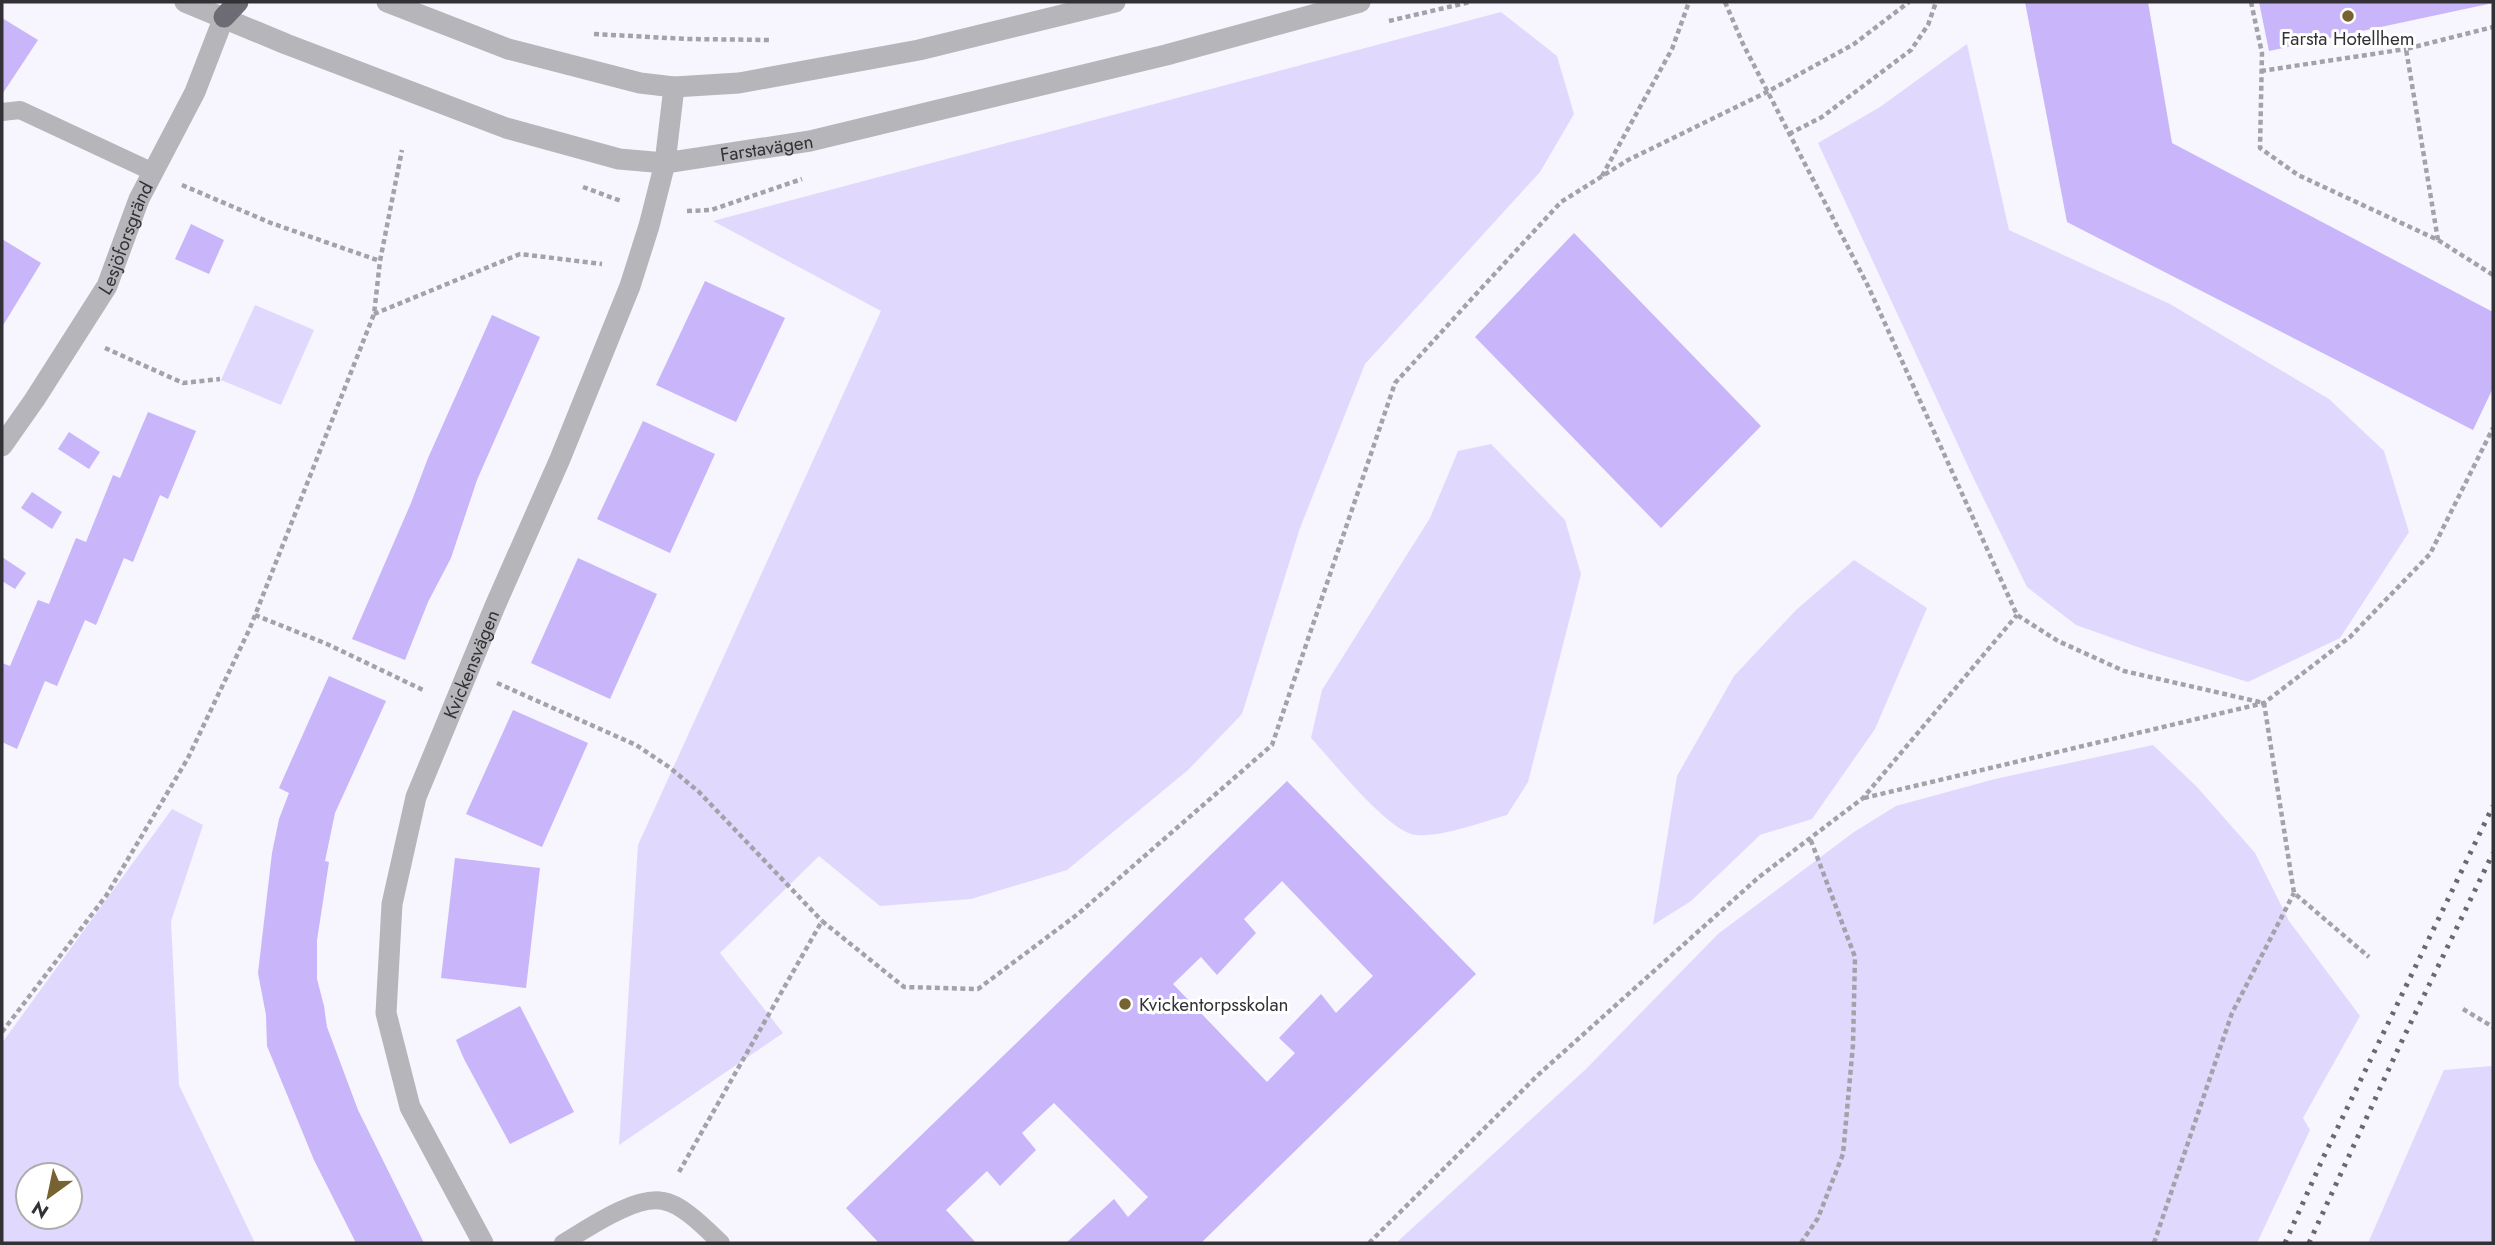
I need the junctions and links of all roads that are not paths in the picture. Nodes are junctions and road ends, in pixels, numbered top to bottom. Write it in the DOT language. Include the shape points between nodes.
graph roads {
  1 [pos="185,2"];
  2 [pos="387,2"];
  3 [pos="1113,2"];
  4 [pos="1360,2"];
  5 [pos="228,7"];
  6 [pos="1050,10"];
  7 [pos="674,87"];
  8 [pos="2,112"];
  9 [pos="665,163"];
  10 [pos="153,172"];
  11 [pos="2,446"];
  12 [pos="483,1243"];
  13 [pos="563,1243"];
  14 [pos="721,1243"];
  1 -- 5 [label="street, Farstavägen"];
  2 -- 7 [label="street" via="508,49 640,83"];
  3 -- 6 [label="street"];
  4 -- 9 [label="street, Farstavägen" via="1166,55 810,141"];
  5 -- 9 [label="street, Farstavägen" via="286,44 506,128 619,159"];
  5 -- 10 [label="street, Lesjöforsgränd" via="195,92"];
  6 -- 7 [label="street" via="919,50 739,83"];
  7 -- 9 [label="street, Kvickensvägen"];
  8 -- 10 [label="lane" via="20,110"];
  9 -- 12 [label="street, Kvickensvägen" via="635,270 416,797 392,904 386,1013 411,1107"];
  10 -- 11 [label="street, Lesjöforsgränd" via="107,286"];
  13 -- 14 [label="lane" via="633,1203 663,1200 694,1217"];
}
